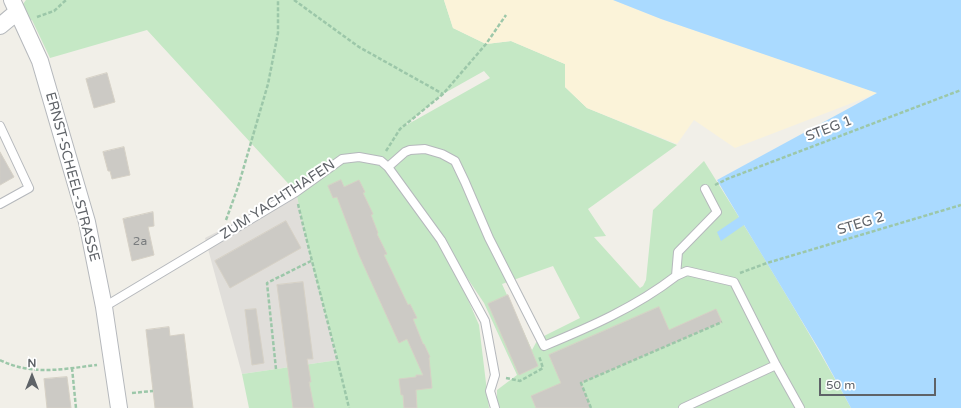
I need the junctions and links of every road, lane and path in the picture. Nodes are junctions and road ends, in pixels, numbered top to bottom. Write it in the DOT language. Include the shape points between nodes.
graph roads {
  1 [pos="66,0"];
  2 [pos="278,0"];
  3 [pos="294,0"];
  4 [pos="17,12"];
  5 [pos="506,15"];
  6 [pos="0,26"];
  7 [pos="961,90"];
  8 [pos="443,94"];
  9 [pos="0,126"];
  10 [pos="381,161"];
  11 [pos="388,167"];
  12 [pos="705,189"];
  13 [pos="296,192"];
  14 [pos="0,204"];
  15 [pos="961,204"];
  16 [pos="220,237"];
  17 [pos="311,262"];
  18 [pos="676,276"];
  19 [pos="732,281"];
  20 [pos="104,307"];
  21 [pos="722,322"];
  22 [pos="544,346"];
  23 [pos="0,360"];
  24 [pos="113,363"];
  25 [pos="776,365"];
  26 [pos="72,368"];
  27 [pos="276,369"];
  28 [pos="495,375"];
  29 [pos="153,392"];
  30 [pos="75,395"];
  31 [pos="70,396"];
  32 [pos="118,401"];
  33 [pos="76,408"];
  34 [pos="349,408"];
  35 [pos="495,408"];
  36 [pos="591,408"];
  37 [pos="683,408"];
  38 [pos="800,408"];
  1 -- 4 [label="path" via="54,11"];
  2 -- 16 [label="path" via="278,33 268,84 238,187"];
  3 -- 8 [label="path" via="359,48"];
  4 -- 6 [label="street"];
  4 -- 20 [label="street, ERNST-SCHEEL-STRASSE" via="40,61 87,222"];
  5 -- 8 [label="path" via="486,44"];
  7 -- 12 [label="path, STEG 1"];
  8 -- 10 [label="path" via="400,129"];
  9 -- 14 [label="lane" via="29,188"];
  10 -- 11 [label="lane"];
  10 -- 13 [label="lane, ZUM YACHTHAFEN" via="359,157 342,158"];
  11 -- 22 [label="lane" via="410,150 425,149 455,161 489,238"];
  11 -- 28 [label="lane" via="441,240 486,321"];
  12 -- 18 [label="lane" via="717,212 678,252"];
  13 -- 16 [label="lane, ZUM YACHTHAFEN"];
  13 -- 17 [label="path"];
  15 -- 19 [label="path, STEG 2" via="768,263 737,275"];
  16 -- 20 [label="lane, ZUM YACHTHAFEN"];
  17 -- 27 [label="path" via="267,282"];
  17 -- 34 [label="path"];
  18 -- 19 [label="lane" via="687,271"];
  18 -- 22 [label="lane" via="646,297 589,328"];
  19 -- 25 [label="lane"];
  20 -- 24 [label="street, ERNST-SCHEEL-STRASSE"];
  21 -- 36 [label="path" via="581,383"];
  22 -- 28 [label="path" via="537,350 543,368 520,381"];
  23 -- 26 [label="path" via="12,366 43,371"];
  24 -- 26 [label="path"];
  24 -- 32 [label="street, ERNST-SCHEEL-STRASSE"];
  25 -- 37 [label="lane"];
  25 -- 38 [label="lane"];
  26 -- 30 [label="path"];
  28 -- 35 [label="lane" via="490,392"];
  29 -- 32 [label="path"];
  30 -- 31 [label="path"];
  30 -- 33 [label="path"];
}
